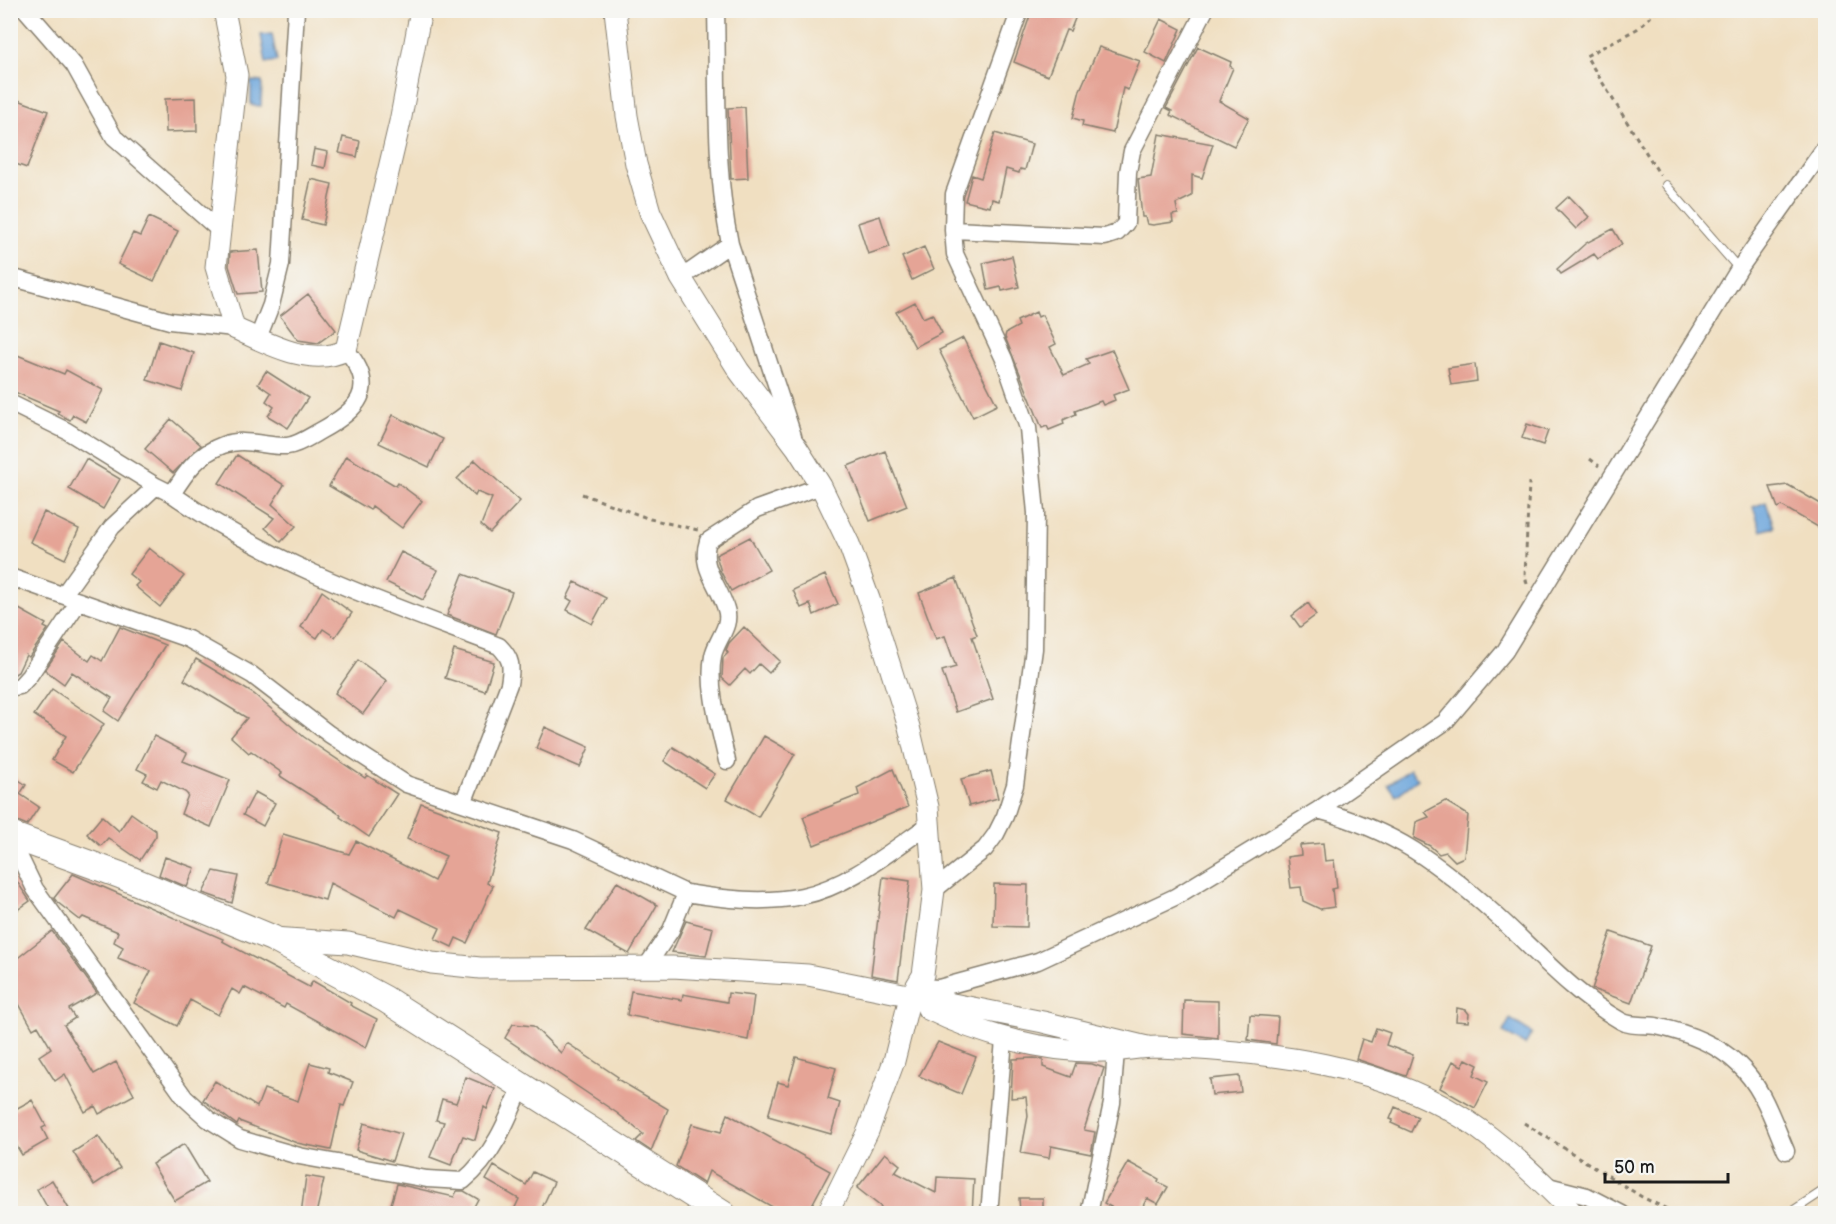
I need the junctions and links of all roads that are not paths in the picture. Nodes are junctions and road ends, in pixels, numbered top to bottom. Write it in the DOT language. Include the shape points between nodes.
graph roads {
  1 [pos="26,10"];
  2 [pos="224,10"];
  3 [pos="296,10"];
  4 [pos="420,10"];
  5 [pos="615,10"];
  6 [pos="716,10"];
  7 [pos="1020,10"];
  8 [pos="1205,10"];
  9 [pos="1826,146"];
  10 [pos="1666,185"];
  11 [pos="218,229"];
  12 [pos="953,230"];
  13 [pos="730,244"];
  14 [pos="1739,269"];
  15 [pos="10,278"];
  16 [pos="681,278"];
  17 [pos="234,328"];
  18 [pos="258,338"];
  19 [pos="346,350"];
  20 [pos="10,403"];
  21 [pos="797,448"];
  22 [pos="156,486"];
  23 [pos="821,486"];
  24 [pos="172,494"];
  25 [pos="10,577"];
  26 [pos="71,597"];
  27 [pos="10,688"];
  28 [pos="727,760"];
  29 [pos="464,801"];
  30 [pos="1318,810"];
  31 [pos="930,824"];
  32 [pos="10,836"];
  33 [pos="934,890"];
  34 [pos="686,893"];
  35 [pos="272,938"];
  36 [pos="646,967"];
  37 [pos="913,992"];
  38 [pos="1004,1040"];
  39 [pos="1147,1047"];
  40 [pos="1116,1050"];
  41 [pos="522,1085"];
  42 [pos="1786,1151"];
  43 [pos="1544,1185"];
  44 [pos="1826,1189"];
  45 [pos="723,1214"];
  46 [pos="827,1214"];
  47 [pos="989,1214"];
  48 [pos="1089,1214"];
  49 [pos="1574,1214"];
  50 [pos="1622,1214"];
  51 [pos="1788,1214"];
  1 -- 11 [label="street" via="74,65 114,137"];
  2 -- 11 [label="street" via="237,75"];
  3 -- 18 [label="street" via="281,264"];
  4 -- 19 [label="street" via="400,122"];
  5 -- 16 [label="street" via="636,164 650,212"];
  6 -- 13 [label="street" via="718,164"];
  7 -- 12 [label="street" via="954,194"];
  8 -- 12 [label="street" via="1132,151 1126,223 1117,233 1105,237"];
  9 -- 14 [label="street"];
  10 -- 14 [label="lane"];
  11 -- 17 [label="street" via="216,267"];
  12 -- 33 [label="street" via="955,254 1004,359 1028,428 1036,513 1036,610 1030,689 1015,785 1005,816 986,849"];
  13 -- 16 [label="street"];
  13 -- 21 [label="street"];
  14 -- 30 [label="street" via="1505,651 1445,722"];
  15 -- 17 [label="street" via="170,321"];
  16 -- 21 [label="street" via="740,371"];
  17 -- 18 [label="street"];
  18 -- 19 [label="street" via="315,357 333,357"];
  19 -- 24 [label="street" via="355,361 362,382 360,401 352,411 287,446 226,443 193,463"];
  20 -- 22 [label="street" via="67,431"];
  21 -- 23 [label="street"];
  22 -- 24 [label="street"];
  22 -- 26 [label="street" via="112,527"];
  23 -- 28 [label="street" via="757,509 714,535 705,549 705,566 728,621 712,666"];
  23 -- 31 [label="street" via="849,544 869,599 919,762"];
  24 -- 29 [label="street" via="263,551 407,613 499,646 510,657 508,684"];
  25 -- 26 [label="street"];
  26 -- 27 [label="street" via="29,676 20,686"];
  26 -- 29 [label="street" via="188,639 252,675 328,734 406,784"];
  29 -- 34 [label="street" via="573,840"];
  30 -- 37 [label="street" via="1175,897 1038,961"];
  30 -- 42 [label="street" via="1359,821 1422,854 1565,980 1622,1022 1680,1032 1728,1056 1755,1084"];
  31 -- 33 [label="street"];
  31 -- 34 [label="street" via="838,883 802,896 759,900"];
  32 -- 35 [label="main road" via="120,875"];
  32 -- 41 [label="street" via="35,889 185,1098 208,1119 240,1139 299,1156 427,1179 463,1181 506,1126"];
  33 -- 37 [label="street" via="925,969"];
  34 -- 36 [label="street" via="671,930"];
  35 -- 36 [label="street" via="348,943 432,963 468,967"];
  35 -- 41 [label="main road" via="385,999"];
  36 -- 37 [label="street" via="808,975"];
  37 -- 38 [label="street" via="941,1015"];
  37 -- 39 [label="street"];
  37 -- 46 [label="street" via="881,1097"];
  38 -- 40 [label="street" via="1082,1050"];
  38 -- 47 [label="street"];
  39 -- 40 [label="street"];
  39 -- 43 [label="street" via="1313,1063 1383,1080 1413,1091 1479,1129"];
  40 -- 48 [label="street" via="1112,1103"];
  41 -- 45 [label="main road"];
  43 -- 49 [label="street"];
  43 -- 50 [label="street" via="1587,1196"];
  44 -- 51 [label="lane"];
}
